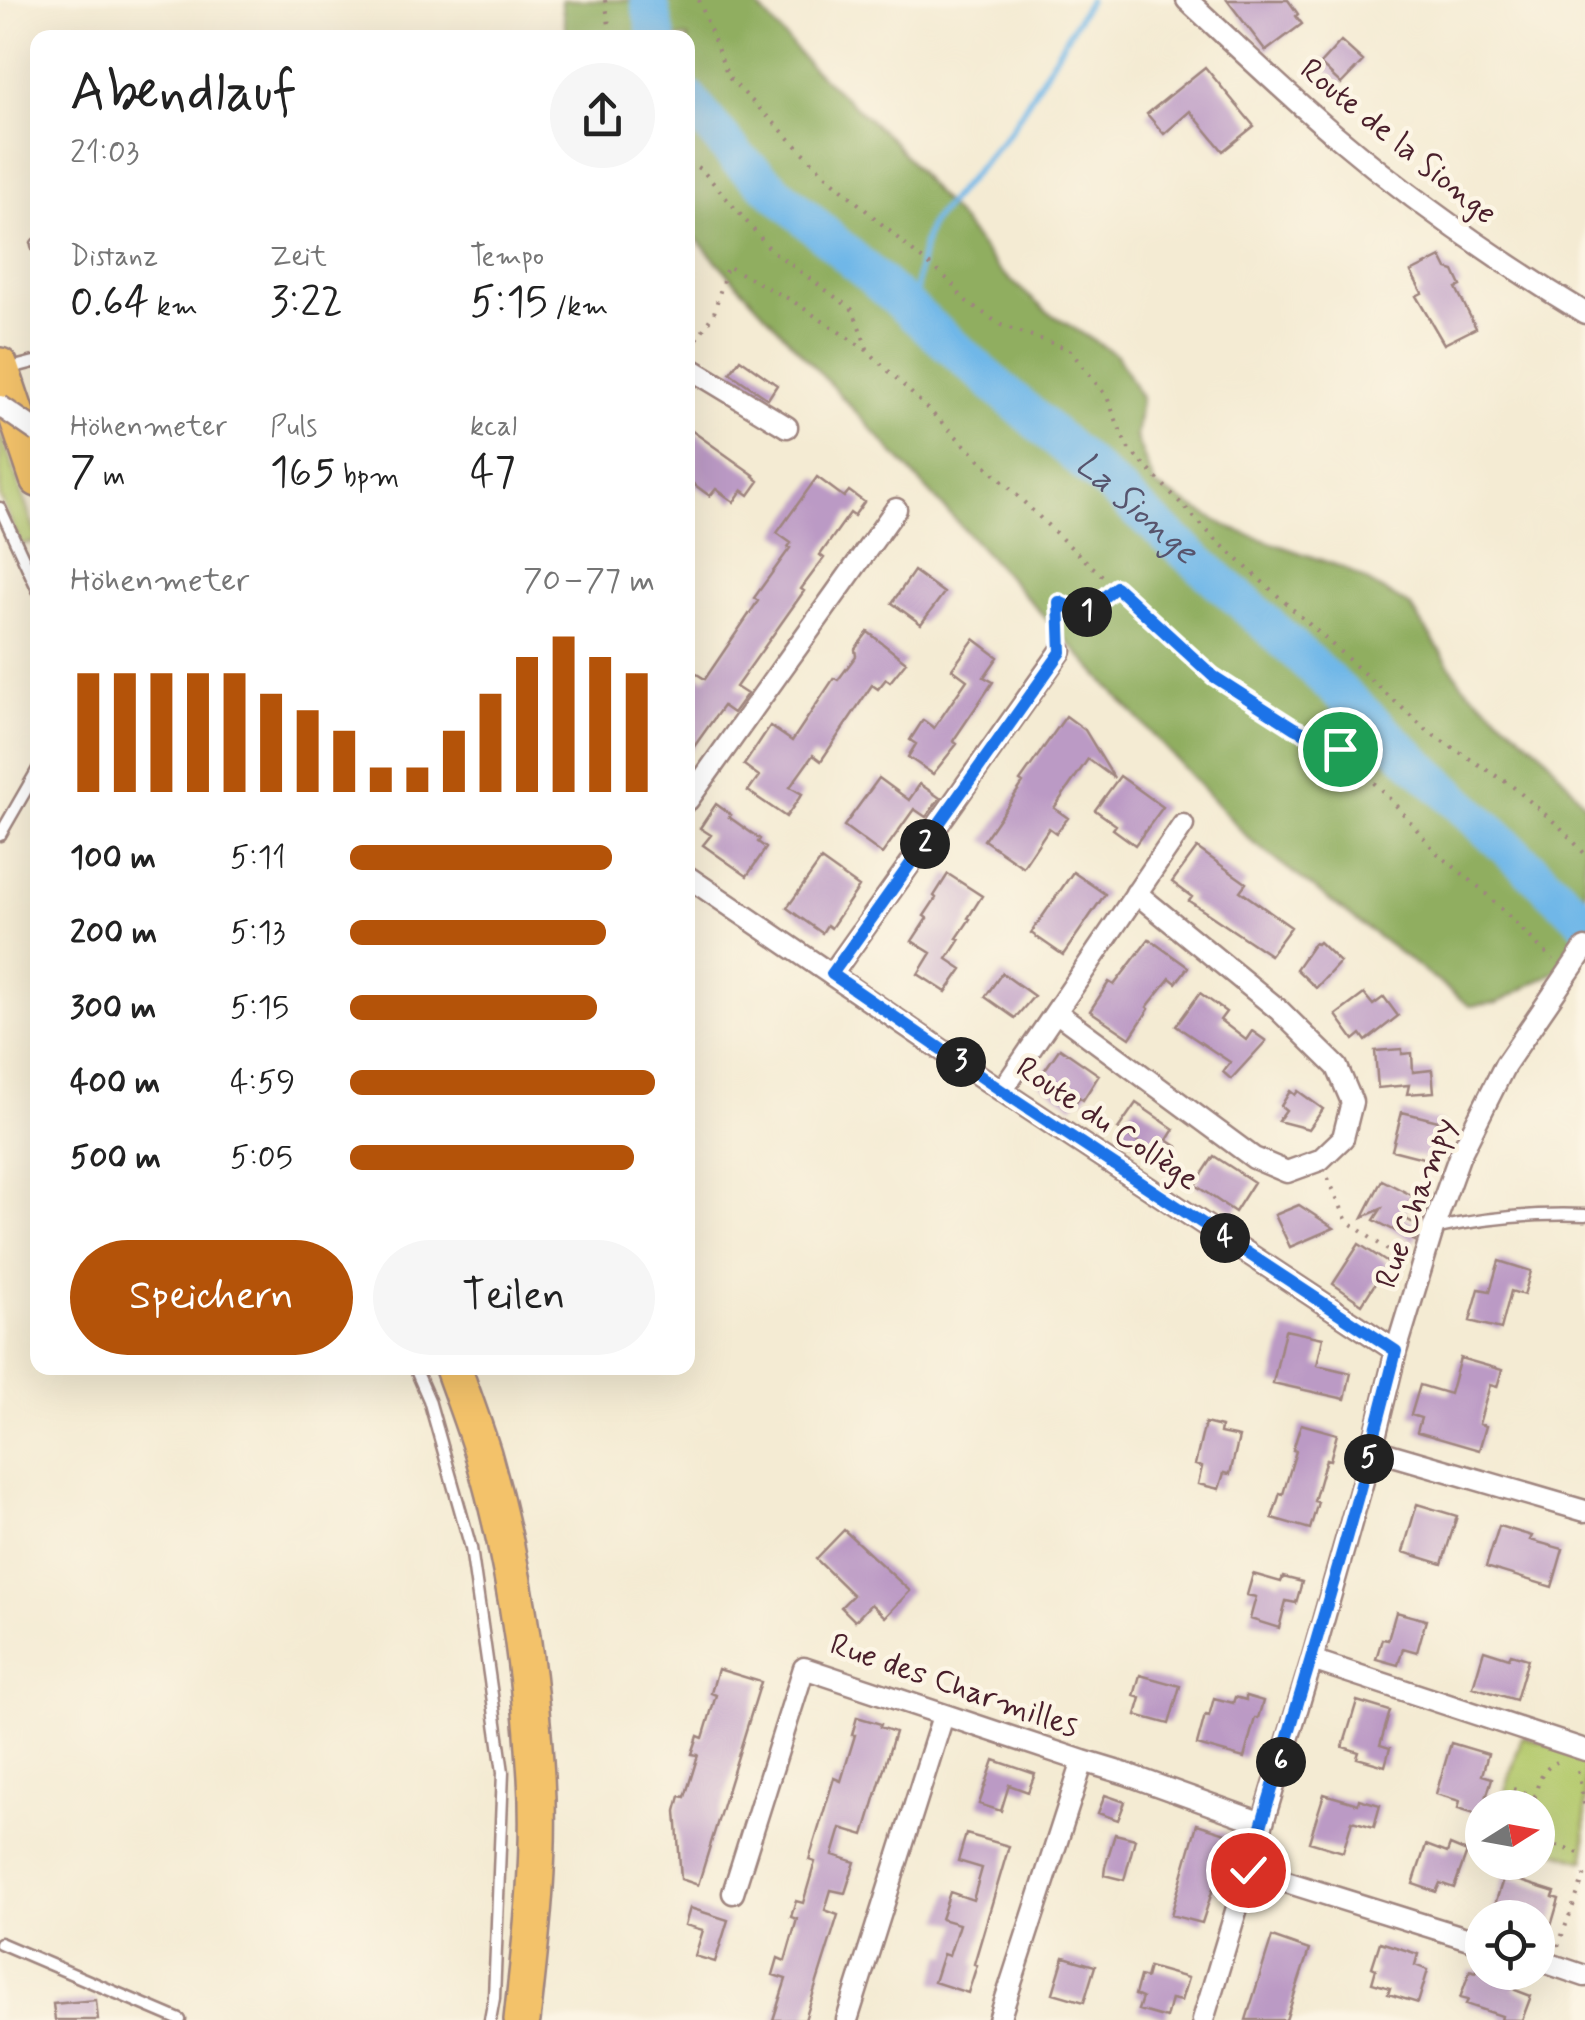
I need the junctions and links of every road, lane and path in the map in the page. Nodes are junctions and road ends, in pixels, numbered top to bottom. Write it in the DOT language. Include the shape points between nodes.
graph roads {
  1 [pos="605,0"];
  2 [pos="699,0"];
  3 [pos="1187,0"];
  4 [pos="611,30"];
  5 [pos="695,166"];
  6 [pos="1585,312"];
  7 [pos="695,342"];
  8 [pos="868,351"];
  9 [pos="30,363"];
  10 [pos="1,368"];
  11 [pos="695,371"];
  12 [pos="0,406"];
  13 [pos="30,427"];
  14 [pos="787,427"];
  15 [pos="30,455"];
  16 [pos="0,508"];
  17 [pos="896,509"];
  18 [pos="30,573"];
  19 [pos="1116,587"];
  20 [pos="1061,652"];
  21 [pos="30,784"];
  22 [pos="695,790"];
  23 [pos="1183,825"];
  24 [pos="0,835"];
  25 [pos="1585,854"];
  26 [pos="695,882"];
  27 [pos="1136,892"];
  28 [pos="1577,960"];
  29 [pos="832,974"];
  30 [pos="1056,1012"];
  31 [pos="1002,1091"];
  32 [pos="1320,1160"];
  33 [pos="1585,1215"];
  34 [pos="1433,1229"];
  35 [pos="1411,1266"];
  36 [pos="1396,1351"];
  37 [pos="418,1375"];
  38 [pos="455,1375"];
  39 [pos="1372,1449"];
  40 [pos="1585,1511"];
  41 [pos="1312,1660"];
  42 [pos="943,1716"];
  43 [pos="1576,1751"];
  44 [pos="1083,1761"];
  45 [pos="1513,1789"];
  46 [pos="1516,1790"];
  47 [pos="1537,1790"];
  48 [pos="1585,1810"];
  49 [pos="1262,1823"];
  50 [pos="1555,1846"];
  51 [pos="1585,1855"];
  52 [pos="1248,1870"];
  53 [pos="1585,1874"];
  54 [pos="733,1894"];
  55 [pos="1465,1937"];
  56 [pos="1555,1938"];
  57 [pos="0,1943"];
  58 [pos="1555,1966"];
  59 [pos="1585,1976"];
  60 [pos="180,2020"];
  61 [pos="490,2020"];
  62 [pos="522,2020"];
  63 [pos="848,2020"];
  64 [pos="999,2020"];
  65 [pos="1203,2020"];
  1 -- 4 [label="path"];
  2 -- 25 [label="path" via="728,77 827,176 964,299 1001,325 1069,350 1107,396 1127,447 1216,540 1430,734 1512,786"];
  3 -- 6 [label="street, Route de la Sionge" via="1406,193"];
  5 -- 8 [label="path" via="771,250 852,310"];
  7 -- 8 [label="path" via="714,313 727,266"];
  8 -- 19 [label="path"];
  9 -- 10 [label="lane"];
  10 -- 15 [label="highway"];
  11 -- 14 [label="street"];
  12 -- 13 [label="street, bridge"];
  16 -- 18 [label="lane"];
  17 -- 22 [label="street"];
  19 -- 20 [label="path" via="1084,614 1059,602"];
  19 -- 28 [label="path" via="1213,676 1340,749 1437,853 1546,954"];
  20 -- 29 [label="street"];
  21 -- 24 [label="lane"];
  23 -- 27 [label="street"];
  26 -- 29 [label="street, Route du Collège"];
  27 -- 30 [label="street"];
  27 -- 32 [label="street" via="1337,1067 1352,1102 1342,1138"];
  28 -- 34 [label="street, Rue Champy" via="1505,1066 1459,1157"];
  29 -- 31 [label="street, Route du Collège"];
  30 -- 31 [label="street"];
  30 -- 32 [label="street" via="1254,1158 1286,1172"];
  31 -- 36 [label="street, Route du Collège"];
  32 -- 35 [label="path" via="1347,1221"];
  33 -- 34 [label="lane" via="1526,1215"];
  34 -- 36 [label="street, Rue Champy"];
  36 -- 39 [label="street, Rue Champy"];
  37 -- 61 [label="lane" via="472,1548 503,1772"];
  38 -- 62 [label="highway" via="506,1546 530,1706 536,1847"];
  39 -- 40 [label="street"];
  39 -- 41 [label="street, Rue Champy"];
  41 -- 43 [label="street"];
  41 -- 49 [label="street, Rue Champy"];
  42 -- 44 [label="street, Rue des Charmilles"];
  42 -- 54 [label="street, Rue des Charmilles" via="804,1668"];
  42 -- 63 [label="street"];
  43 -- 47 [label="path" via="1551,1765"];
  43 -- 48 [label="path"];
  44 -- 49 [label="street, Rue des Charmilles"];
  44 -- 64 [label="street, Rue des Charmilles"];
  45 -- 46 [label="path"];
  49 -- 52 [label="street, Rue Champy"];
  50 -- 51 [label="path"];
  52 -- 55 [label="street"];
  52 -- 65 [label="street, Rue Champy"];
  53 -- 56 [label="path"];
  57 -- 60 [label="lane"];
  58 -- 59 [label="street"];
}
